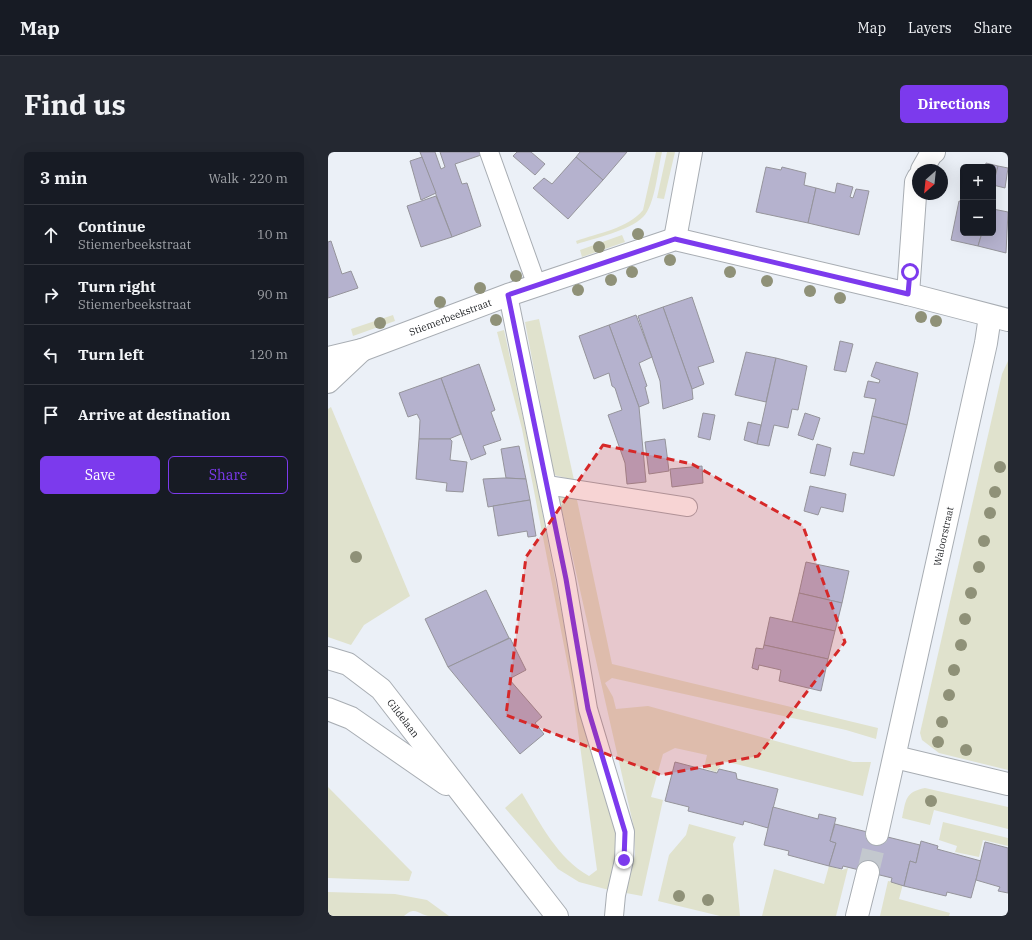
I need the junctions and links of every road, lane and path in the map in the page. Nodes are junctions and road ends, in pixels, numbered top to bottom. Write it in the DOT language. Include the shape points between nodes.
graph roads {
  1 [pos="489,152"];
  2 [pos="691,152"];
  3 [pos="934,152"];
  4 [pos="925,164"];
  5 [pos="915,200"];
  6 [pos="675,239"];
  7 [pos="537,286"];
  8 [pos="908,294"];
  9 [pos="508,295"];
  10 [pos="999,318"];
  11 [pos="362,350"];
  12 [pos="328,358"];
  13 [pos="328,382"];
  14 [pos="547,485"];
  15 [pos="688,506"];
  16 [pos="328,658"];
  17 [pos="328,709"];
  18 [pos="895,757"];
  19 [pos="1008,784"];
  20 [pos="464,797"];
  21 [pos="877,834"];
  22 [pos="868,872"];
  23 [pos="557,916"];
  24 [pos="614,916"];
  25 [pos="857,916"];
  1 -- 7 [label="lane"];
  2 -- 6 [label="street"];
  3 -- 4 [label="street"];
  5 -- 8 [label="street"];
  6 -- 7 [label="street, Stiemerbeekstraat"];
  6 -- 8 [label="street"];
  7 -- 9 [label="street, Stiemerbeekstraat"];
  8 -- 10 [label="street"];
  9 -- 11 [label="street, Stiemerbeekstraat"];
  9 -- 14 [label="lane"];
  10 -- 18 [label="street, Waloorstraat" via="986,343"];
  11 -- 12 [label="street, Stiemerbeekstraat"];
  11 -- 13 [label="street, Stiemerbeekstraat"];
  14 -- 15 [label="lane"];
  14 -- 24 [label="lane" via="588,709 625,832 624,860"];
  16 -- 20 [label="street, Gildelaan" via="348,664 381,689"];
  17 -- 20 [label="street, Gildelaan" via="351,718"];
  18 -- 19 [label="street"];
  18 -- 21 [label="street, Waloorstraat"];
  20 -- 23 [label="street, Gildelaan"];
  22 -- 25 [label="street"];
}
